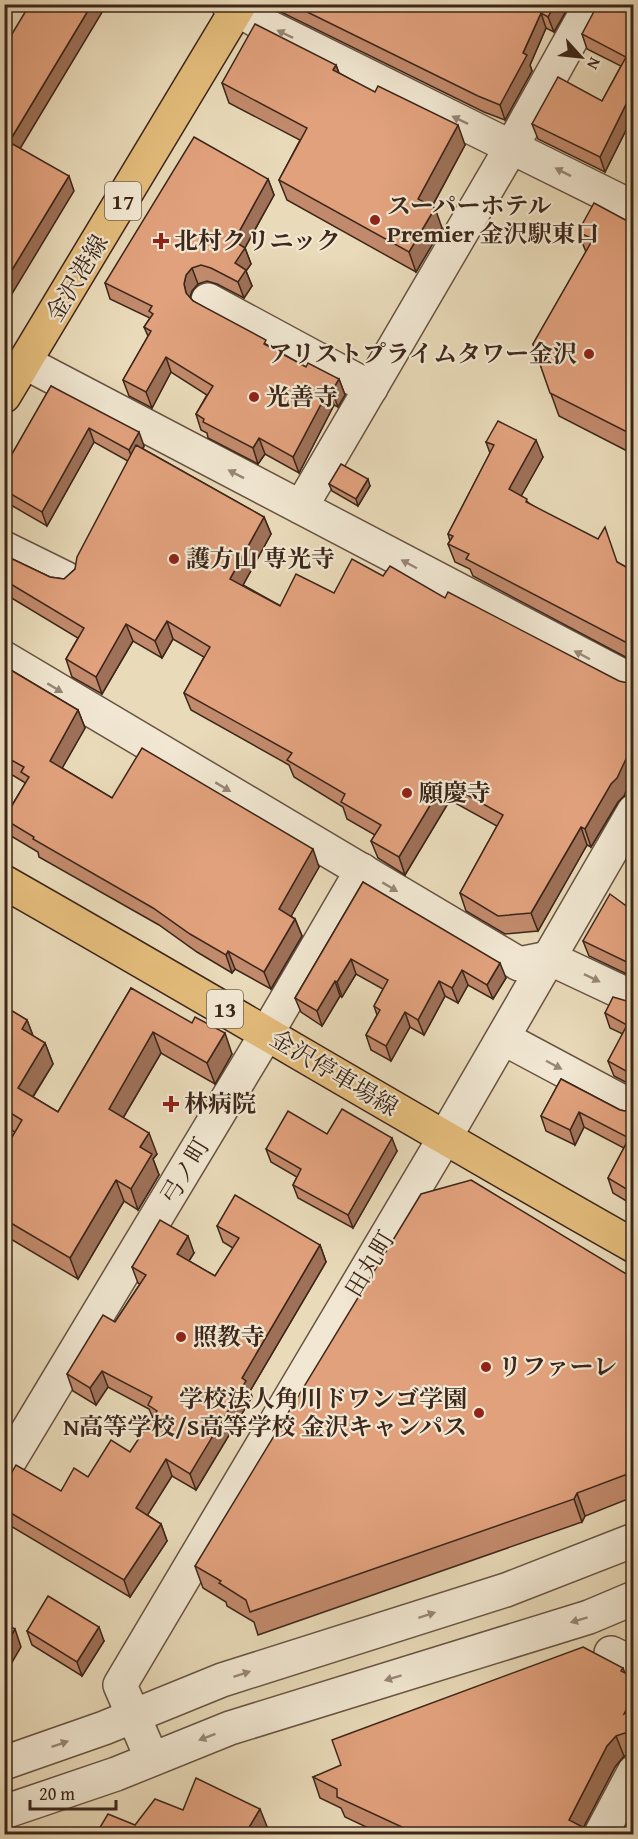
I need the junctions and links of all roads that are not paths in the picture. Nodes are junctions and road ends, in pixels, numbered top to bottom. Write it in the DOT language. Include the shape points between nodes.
graph roads {
  1 [pos="591,4"];
  2 [pos="235,6"];
  3 [pos="512,146"];
  4 [pos="633,208"];
  5 [pos="208,300"];
  6 [pos="26,363"];
  7 [pos="371,388"];
  8 [pos="4,396"];
  9 [pos="301,507"];
  10 [pos="4,548"];
  11 [pos="65,578"];
  12 [pos="4,658"];
  13 [pos="633,682"];
  14 [pos="633,811"];
  15 [pos="362,870"];
  16 [pos="4,882"];
  17 [pos="549,958"];
  18 [pos="633,999"];
  19 [pos="267,1033"];
  20 [pos="502,1038"];
  21 [pos="633,1108"];
  22 [pos="444,1139"];
  23 [pos="633,1246"];
  24 [pos="4,1470"];
  25 [pos="633,1540"];
  26 [pos="633,1598"];
  27 [pos="133,1716"];
  28 [pos="152,1759"];
  29 [pos="4,1763"];
  30 [pos="633,1772"];
  31 [pos="4,1812"];
  32 [pos="601,1834"];
  1 -- 3 [label="street"];
  3 -- 2 [label="street, one-way"];
  2 -- 6 [label="main road, 金沢港線 / 17"];
  4 -- 3 [label="street, one-way"];
  3 -- 7 [label="street"];
  5 -- 7 [label="street"];
  6 -- 8 [label="main road, 金沢港線 / 17"];
  9 -- 6 [label="street, one-way"];
  7 -- 9 [label="street"];
  13 -- 9 [label="street, one-way"];
  10 -- 11 [label="street"];
  12 -- 15 [label="street, one-way"];
  14 -- 17 [label="street, 田丸町"];
  15 -- 17 [label="street, one-way" via="519,964"];
  15 -- 19 [label="street, 弓ノ町"];
  16 -- 19 [label="main road, 金沢停車場線 / 13"];
  17 -- 18 [label="street, one-way"];
  17 -- 20 [label="street, 田丸町"];
  19 -- 22 [label="main road, 金沢停車場線 / 13"];
  19 -- 24 [label="street, 弓ノ町"];
  20 -- 21 [label="street, one-way"];
  20 -- 22 [label="street, 田丸町"];
  22 -- 23 [label="main road, 金沢停車場線 / 13"];
  22 -- 27 [label="street, 田丸町" via="120,1685"];
  27 -- 25 [label="street, one-way" via="222,1680 506,1590"];
  26 -- 28 [label="street, one-way" via="589,1617 230,1728"];
  27 -- 28 [label="street"];
  29 -- 27 [label="street, one-way"];
  28 -- 31 [label="street"];
  30 -- 32 [label="street"];
}
